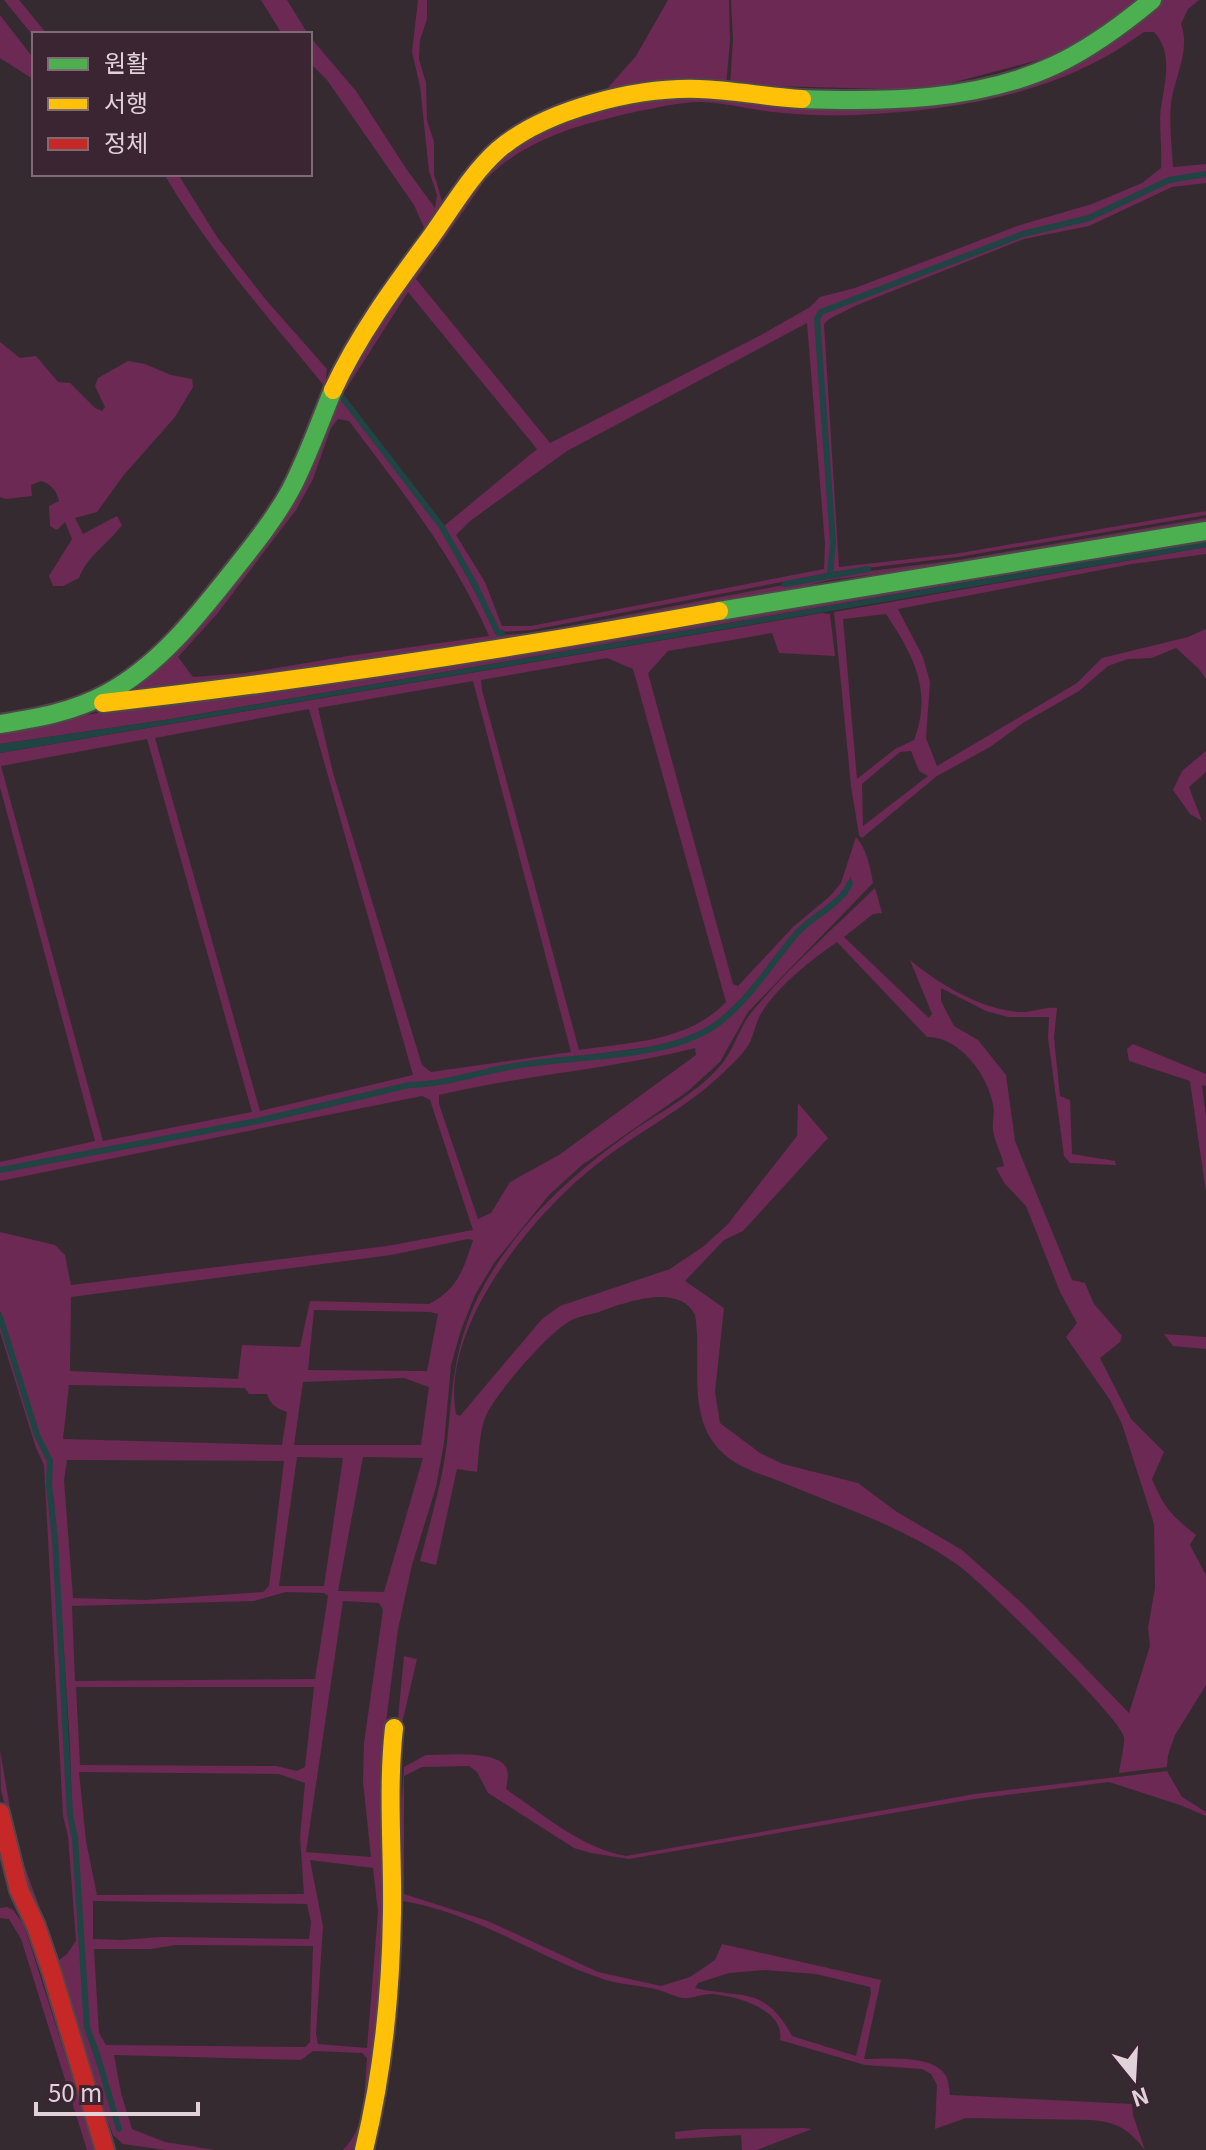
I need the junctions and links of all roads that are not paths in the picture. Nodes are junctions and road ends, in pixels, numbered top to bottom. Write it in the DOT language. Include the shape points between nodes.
graph roads {
  1 [pos="1152,0"];
  2 [pos="1206,531"];
  3 [pos="89,704"];
  4 [pos="0,724"];
  5 [pos="394,1728"];
  6 [pos="0,1813"];
  7 [pos="105,2150"];
  8 [pos="364,2150"];
  1 -- 3 [label="street" via="1093,47 1017,80 903,98 800,99 665,91 576,111 505,144 473,178 352,352 290,492 267,526 202,612 161,654 139,675"];
  2 -- 3 [label="street" via="612,630 235,688"];
  3 -- 4 [label="street"];
  5 -- 8 [label="street" via="388,1800 388,1973 373,2119"];
  6 -- 7 [label="street" via="19,1890 52,1973"];
}
